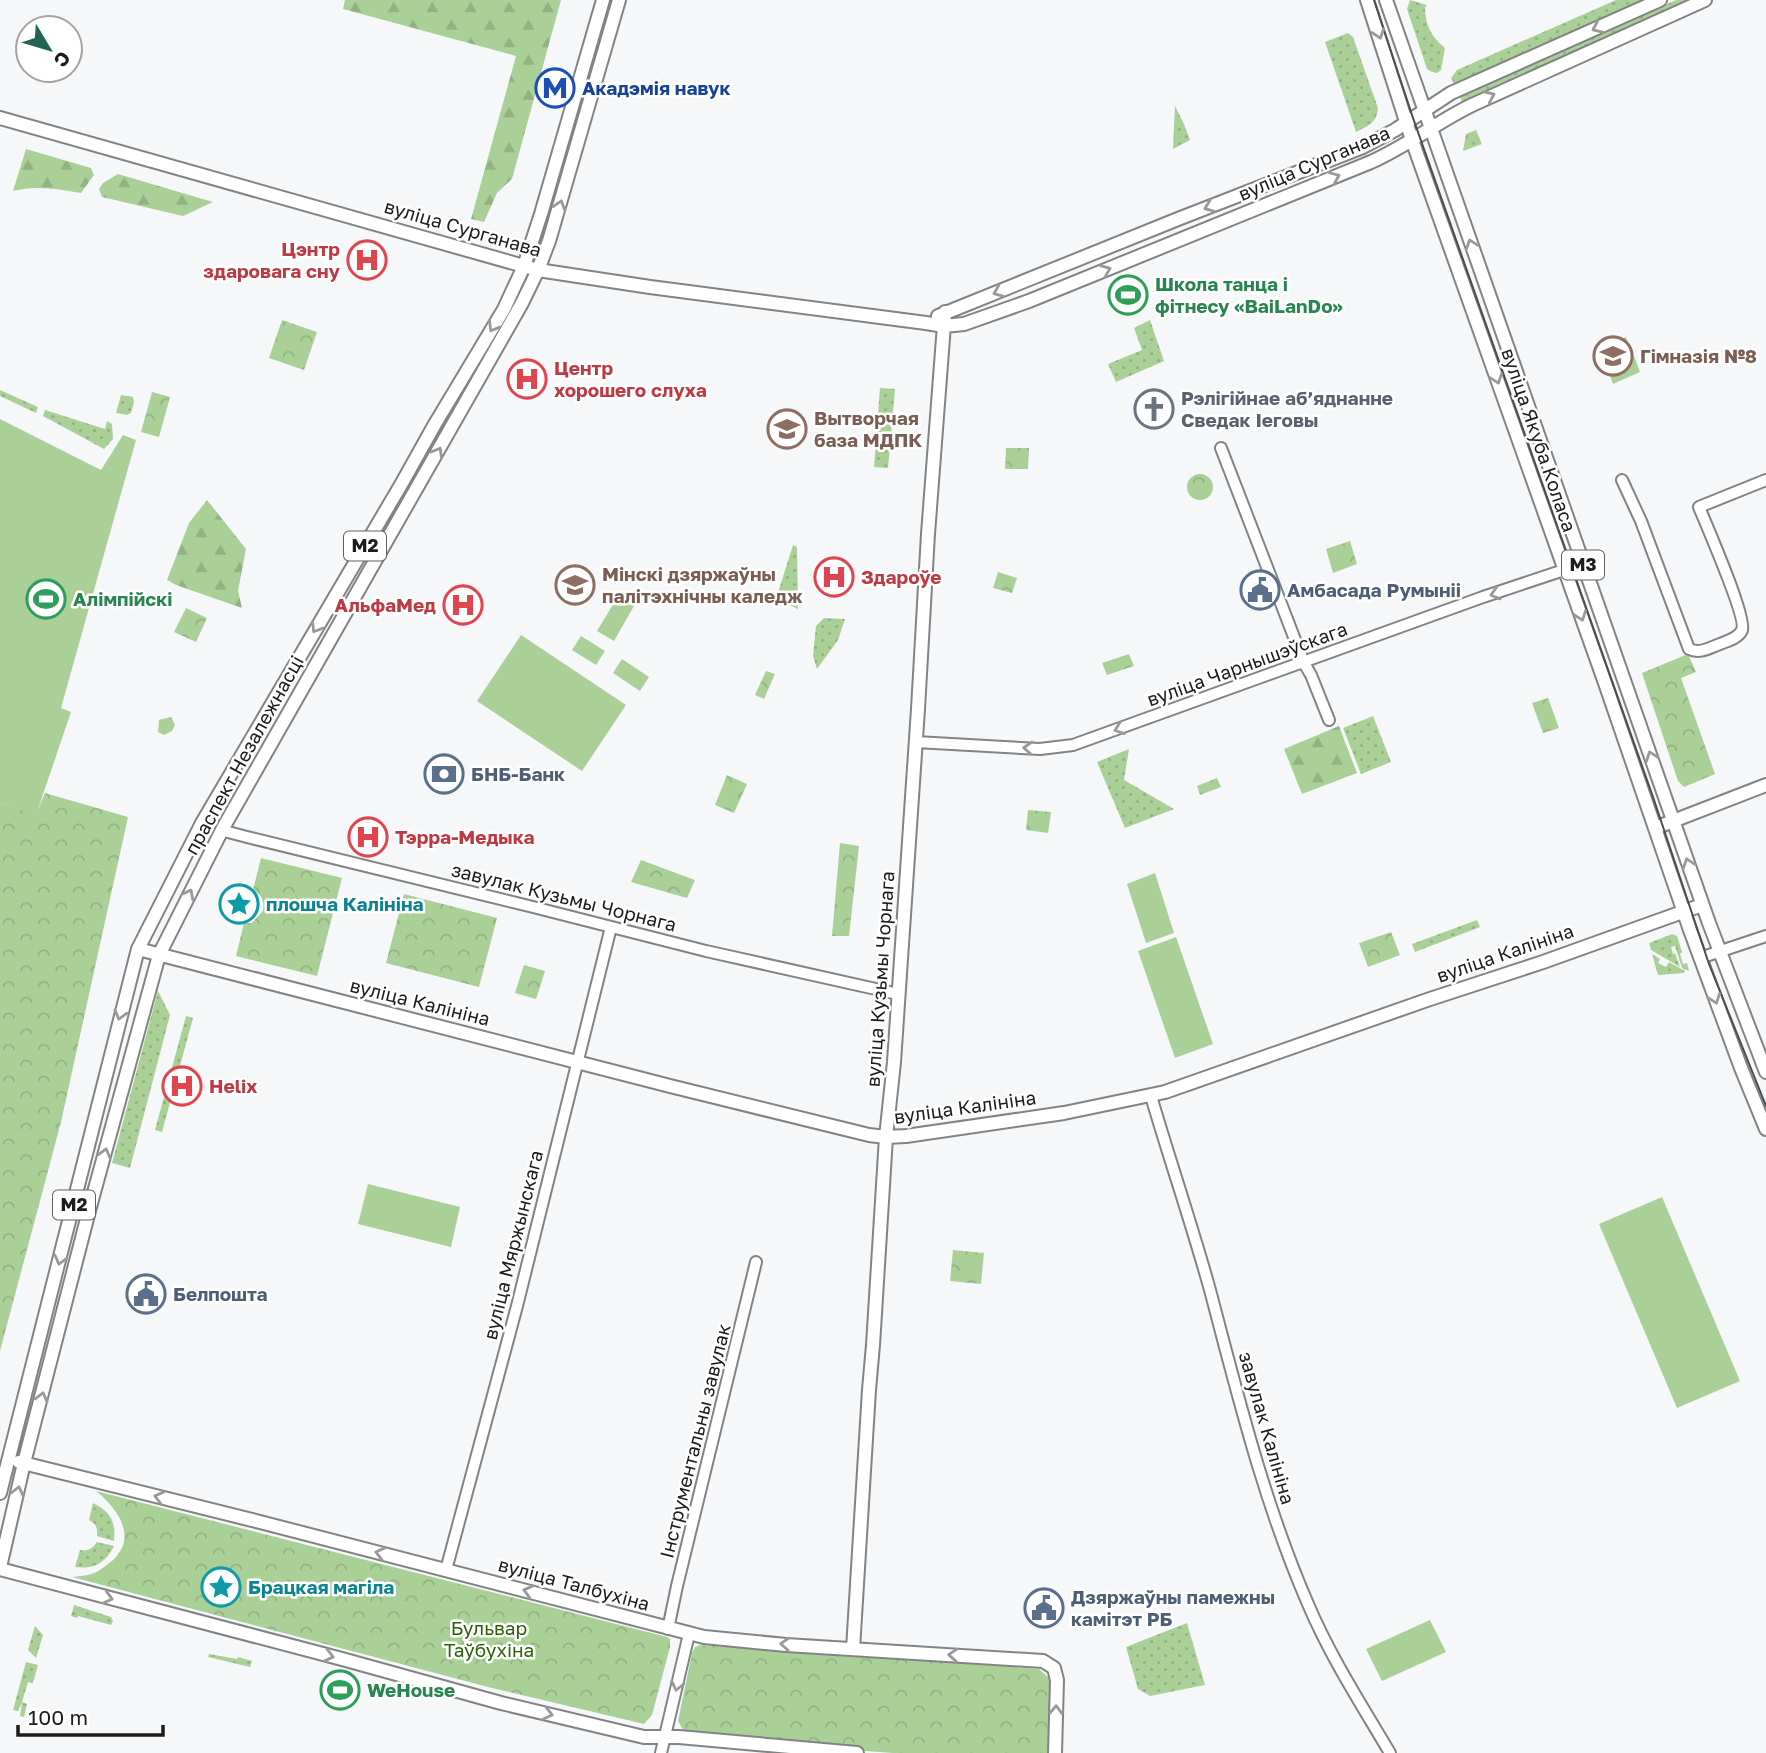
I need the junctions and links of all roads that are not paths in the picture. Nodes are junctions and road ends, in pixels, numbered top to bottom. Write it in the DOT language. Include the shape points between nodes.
graph roads {
  1 [pos="603,0"];
  2 [pos="619,0"];
  3 [pos="1367,0"];
  4 [pos="1386,0"];
  5 [pos="1660,0"];
  6 [pos="1705,0"];
  7 [pos="1424,110"];
  8 [pos="0,118"];
  9 [pos="1406,122"];
  10 [pos="1430,128"];
  11 [pos="1412,140"];
  12 [pos="524,266"];
  13 [pos="538,270"];
  14 [pos="945,312"];
  15 [pos="926,323"];
  16 [pos="944,326"];
  17 [pos="1221,448"];
  18 [pos="1622,480"];
  19 [pos="1766,480"];
  20 [pos="1583,564"];
  21 [pos="1564,570"];
  22 [pos="1304,663"];
  23 [pos="1329,720"];
  24 [pos="916,742"];
  25 [pos="1766,785"];
  26 [pos="1674,820"];
  27 [pos="223,828"];
  28 [pos="1655,828"];
  29 [pos="1702,905"];
  30 [pos="1683,912"];
  31 [pos="611,928"];
  32 [pos="1766,936"];
  33 [pos="138,949"];
  34 [pos="1719,951"];
  35 [pos="159,955"];
  36 [pos="1700,958"];
  37 [pos="898,994"];
  38 [pos="577,1063"];
  39 [pos="1766,1072"];
  40 [pos="1151,1096"];
  41 [pos="1766,1129"];
  42 [pos="887,1137"];
  43 [pos="756,1262"];
  44 [pos="9,1461"];
  45 [pos="24,1463"];
  46 [pos="0,1493"];
  47 [pos="0,1568"];
  48 [pos="446,1570"];
  49 [pos="668,1629"];
  50 [pos="689,1634"];
  51 [pos="853,1649"];
  52 [pos="665,1738"];
  53 [pos="661,1753"];
  54 [pos="857,1753"];
  55 [pos="1055,1753"];
  56 [pos="1390,1753"];
  1 -- 12 [label="main road, праспект Незалежнасці / М2"];
  13 -- 2 [label="main road, праспект Незалежнасці / М2, one-way"];
  3 -- 9 [label="main road, вуліца Якуба Коласа / М3, one-way"];
  4 -- 7 [label="main road, вуліца Якуба Коласа / М3"];
  5 -- 7 [label="main road, вуліца Сурганава, one-way" via="1451,93"];
  10 -- 6 [label="main road, вуліца Сурганава, one-way" via="1472,104"];
  7 -- 9 [label="main road, вуліца Сурганава"];
  7 -- 10 [label="main road, вуліца Якуба Коласа / М3"];
  8 -- 12 [label="main road, вуліца Сурганава"];
  9 -- 11 [label="main road, вуліца Якуба Коласа / М3"];
  9 -- 14 [label="main road, вуліца Сурганава, one-way" via="1363,148"];
  10 -- 11 [label="main road, вуліца Сурганава"];
  20 -- 10 [label="main road, вуліца Якуба Коласа / М3, one-way"];
  16 -- 11 [label="main road, вуліца Сурганава, one-way" via="964,324 1043,296 1391,153"];
  11 -- 21 [label="main road, вуліца Якуба Коласа / М3, one-way"];
  12 -- 13 [label="main road, вуліца Сурганава"];
  12 -- 33 [label="main road, праспект Незалежнасці / М2, one-way" via="504,309 202,823"];
  13 -- 15 [label="main road, вуліца Сурганава"];
  27 -- 13 [label="main road, праспект Незалежнасці / М2, one-way"];
  14 -- 15 [label="main road, вуліца Сурганава"];
  14 -- 16 [label="main road, вуліца Кузьмы Чорнага"];
  15 -- 16 [label="main road, вуліца Сурганава"];
  16 -- 24 [label="main road, вуліца Кузьмы Чорнага"];
  17 -- 22 [label="street"];
  18 -- 19 [label="street" via="1689,649 1695,652 1737,637 1743,629 1699,507"];
  20 -- 21 [label="street, вуліца Чарнышэўскага"];
  26 -- 20 [label="main road, вуліца Якуба Коласа / М3, one-way"];
  21 -- 22 [label="street, вуліца Чарнышэўскага, one-way"];
  21 -- 28 [label="main road, вуліца Якуба Коласа / М3, one-way"];
  22 -- 23 [label="street"];
  22 -- 24 [label="street, вуліца Чарнышэўскага, one-way" via="1073,745 1040,749"];
  24 -- 37 [label="main road, вуліца Кузьмы Чорнага"];
  25 -- 26 [label="main road"];
  26 -- 28 [label="main road"];
  29 -- 26 [label="main road, вуліца Якуба Коласа / М3, one-way"];
  27 -- 31 [label="street, завулак Кузьмы Чорнага"];
  35 -- 27 [label="main road, праспект Незалежнасці / М2, one-way"];
  28 -- 30 [label="main road, вуліца Якуба Коласа / М3"];
  29 -- 30 [label="main road, вуліца Калініна"];
  29 -- 34 [label="main road, вуліца Якуба Коласа / М3"];
  30 -- 36 [label="main road, вуліца Якуба Коласа / М3"];
  30 -- 40 [label="main road, вуліца Калініна"];
  31 -- 37 [label="street, завулак Кузьмы Чорнага"];
  31 -- 38 [label="street, вуліца Мяржынскага"];
  32 -- 34 [label="street"];
  33 -- 35 [label="main road, вуліца Калініна"];
  33 -- 44 [label="main road, праспект Незалежнасці / М2, one-way"];
  34 -- 36 [label="street"];
  34 -- 39 [label="main road, вуліца Якуба Коласа / М3"];
  35 -- 38 [label="main road, вуліца Калініна"];
  45 -- 35 [label="main road, праспект Незалежнасці / М2, one-way"];
  36 -- 41 [label="main road, вуліца Якуба Коласа / М3, one-way"];
  37 -- 42 [label="main road, вуліца Кузьмы Чорнага"];
  38 -- 42 [label="main road, вуліца Калініна"];
  38 -- 48 [label="street, вуліца Мяржынскага"];
  40 -- 42 [label="main road, вуліца Калініна"];
  40 -- 56 [label="street, завулак Калініна" via="1274,1515 1323,1637"];
  42 -- 51 [label="main road, вуліца Кузьмы Чорнага"];
  43 -- 49 [label="street, Інструментальны завулак"];
  44 -- 45 [label="main road, вуліца Талбухіна"];
  44 -- 46 [label="main road, праспект Незалежнасці / М2"];
  47 -- 45 [label="main road, праспект Незалежнасці / М2, one-way"];
  48 -- 45 [label="main road, вуліца Талбухіна, one-way"];
  47 -- 52 [label="main road, one-way" via="501,1703"];
  49 -- 48 [label="main road, вуліца Талбухіна, one-way"];
  49 -- 50 [label="main road, вуліца Талбухіна"];
  51 -- 50 [label="main road, вуліца Талбухіна, one-way"];
  50 -- 52 [label="street, one-way"];
  55 -- 51 [label="main road, вуліца Талбухіна, one-way" via="1057,1680 1054,1668 1046,1663"];
  52 -- 53 [label="street"];
  52 -- 54 [label="main road"];
}
